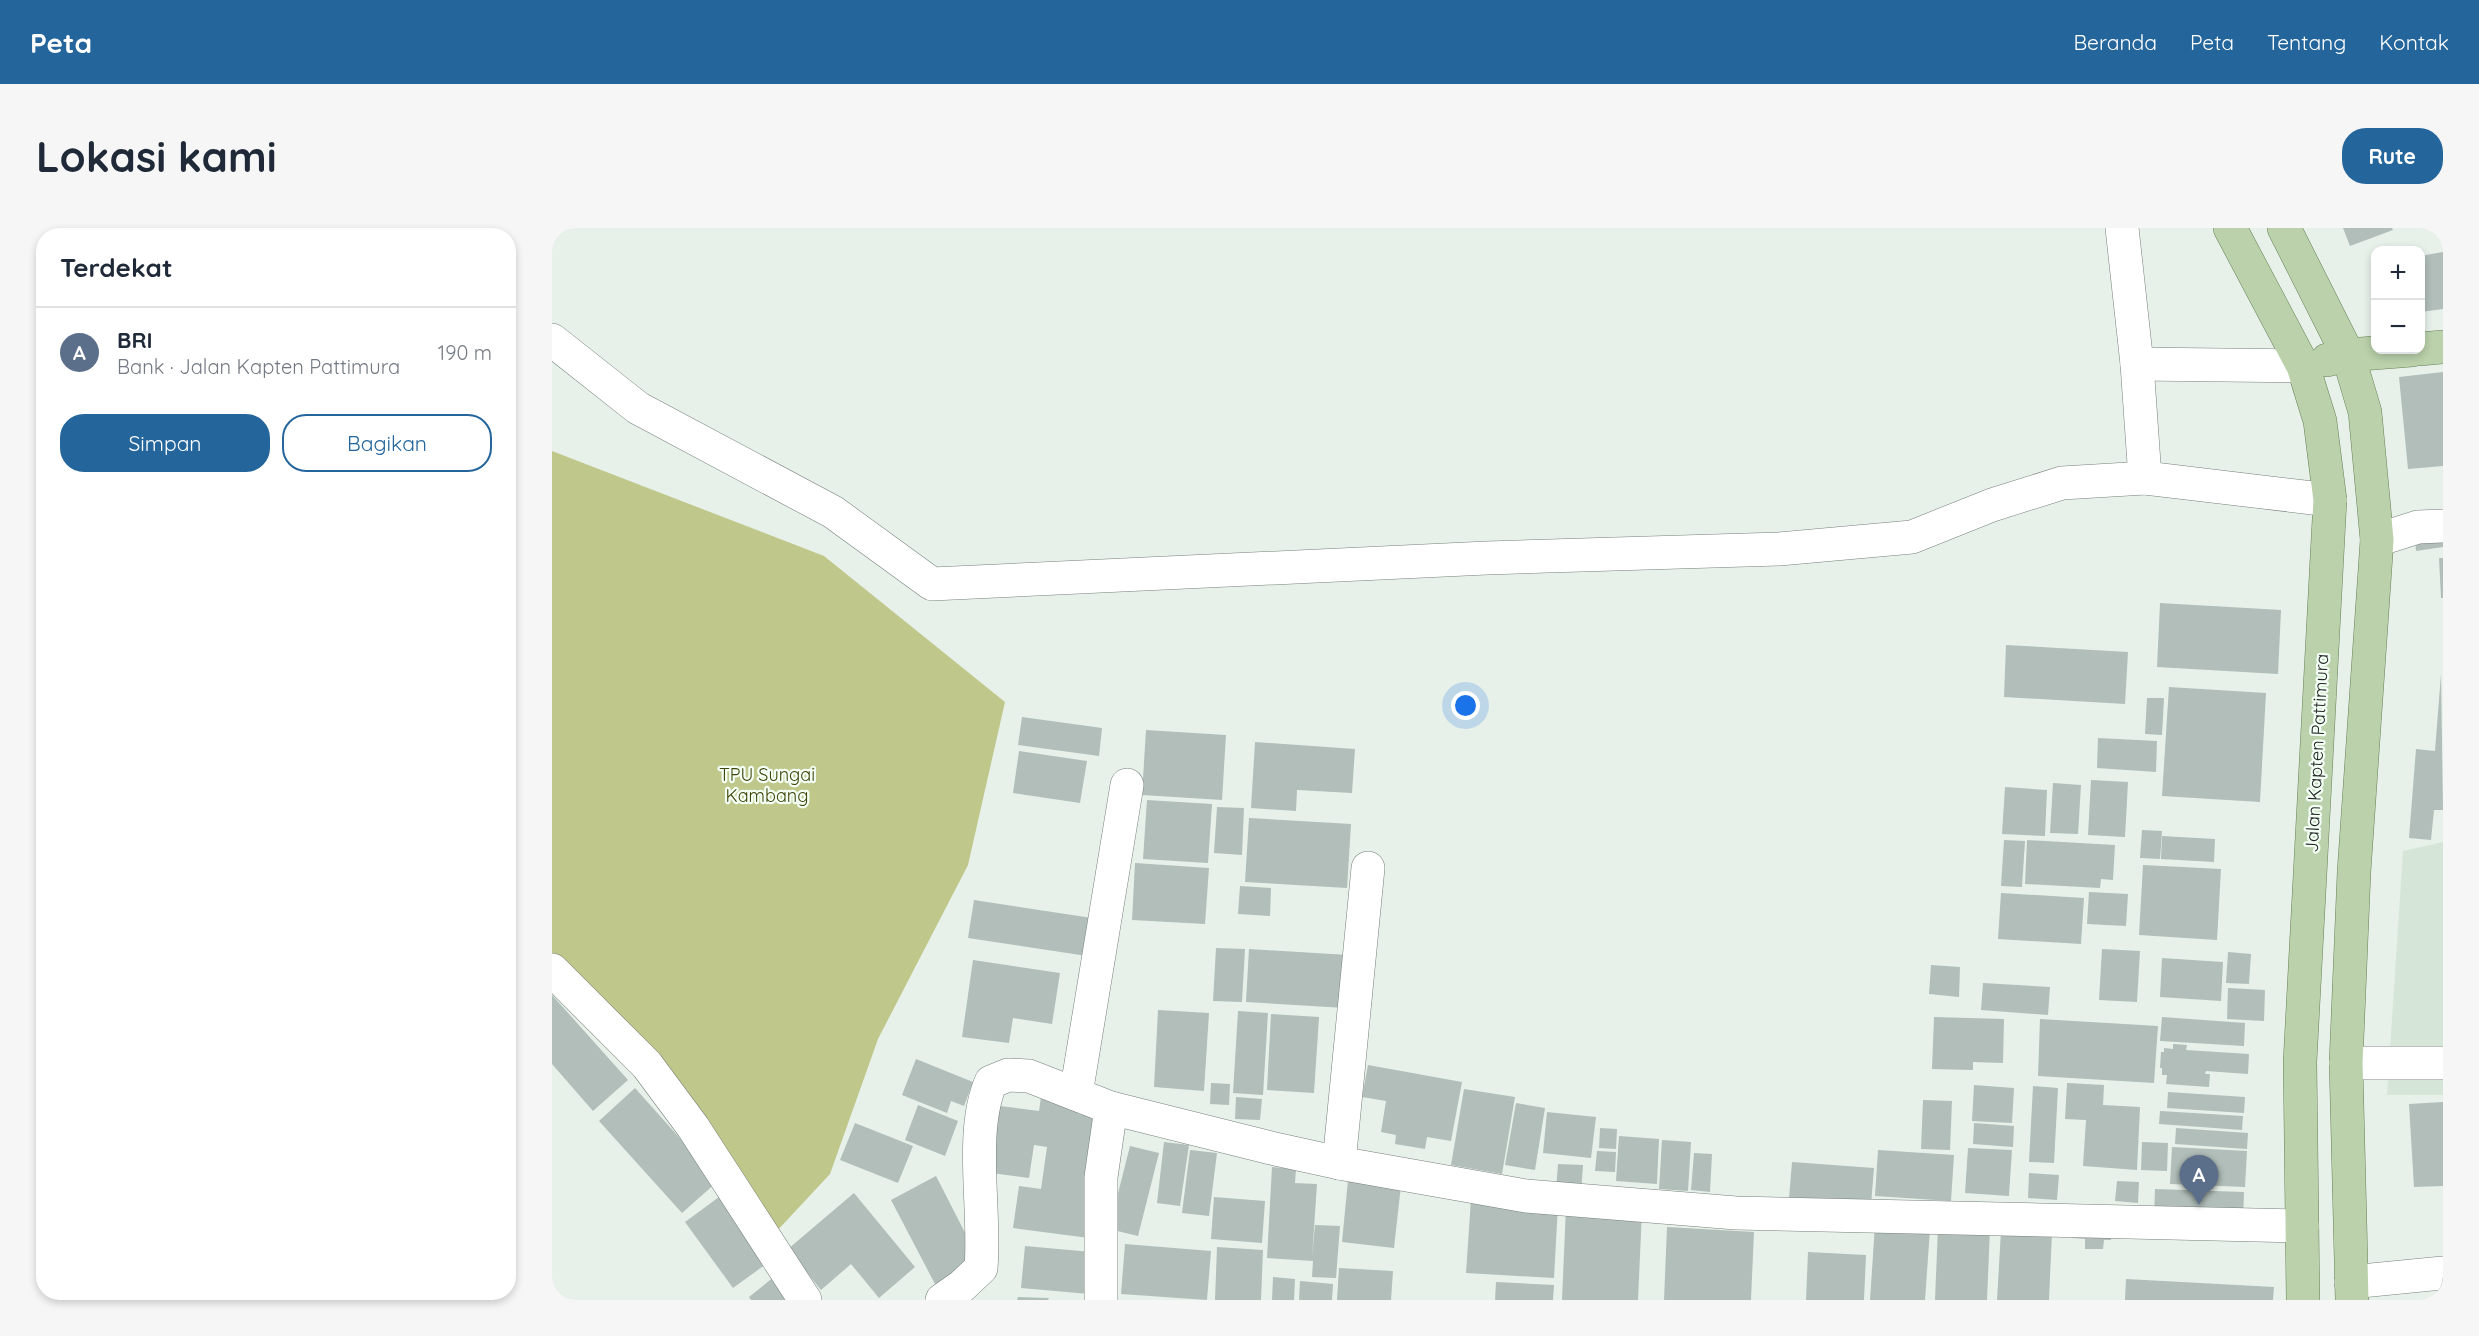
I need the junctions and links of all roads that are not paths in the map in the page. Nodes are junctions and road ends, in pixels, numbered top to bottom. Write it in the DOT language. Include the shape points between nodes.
graph roads {
  1 [pos="2122,228"];
  2 [pos="2230,228"];
  3 [pos="2284,228"];
  4 [pos="552,340"];
  5 [pos="2443,347"];
  6 [pos="2425,349"];
  7 [pos="2371,353"];
  8 [pos="2348,355"];
  9 [pos="2137,364"];
  10 [pos="2303,366"];
  11 [pos="2145,478"];
  12 [pos="2330,500"];
  13 [pos="2443,526"];
  14 [pos="2377,540"];
  15 [pos="1127,785"];
  16 [pos="1368,868"];
  17 [pos="552,970"];
  18 [pos="2346,1063"];
  19 [pos="2443,1063"];
  20 [pos="1076,1094"];
  21 [pos="1111,1108"];
  22 [pos="1339,1162"];
  23 [pos="2302,1226"];
  24 [pos="2443,1273"];
  25 [pos="2352,1291"];
  26 [pos="805,1300"];
  27 [pos="942,1300"];
  28 [pos="1101,1300"];
  29 [pos="2303,1300"];
  1 -- 9 [label="street"];
  2 -- 10 [label="main road, Jalan Kapten Pattimura"];
  3 -- 8 [label="main road"];
  4 -- 11 [label="street" via="638,408 833,512 932,584 1487,558 1779,549 1911,537 2062,483"];
  5 -- 6 [label="main road"];
  7 -- 8 [label="main road"];
  8 -- 10 [label="main road"];
  8 -- 14 [label="main road" via="2365,412"];
  9 -- 10 [label="street"];
  9 -- 11 [label="street"];
  10 -- 12 [label="main road, Jalan Kapten Pattimura" via="2320,421"];
  11 -- 12 [label="street"];
  12 -- 23 [label="main road, Jalan Kapten Pattimura" via="2300,1062"];
  13 -- 14 [label="street" via="2418,527"];
  14 -- 18 [label="main road" via="2354,872"];
  15 -- 20 [label="street"];
  16 -- 22 [label="street"];
  17 -- 26 [label="street" via="647,1065 693,1127"];
  18 -- 19 [label="street"];
  18 -- 25 [label="main road"];
  20 -- 21 [label="street"];
  20 -- 27 [label="street" via="1029,1076 1008,1075 991,1082 984,1098 980,1127 981,1268"];
  21 -- 22 [label="street"];
  21 -- 28 [label="street" via="1101,1177"];
  22 -- 23 [label="street" via="1526,1196 1736,1213"];
  23 -- 29 [label="main road, Jalan Kapten Pattimura"];
  24 -- 25 [label="street"];
}
